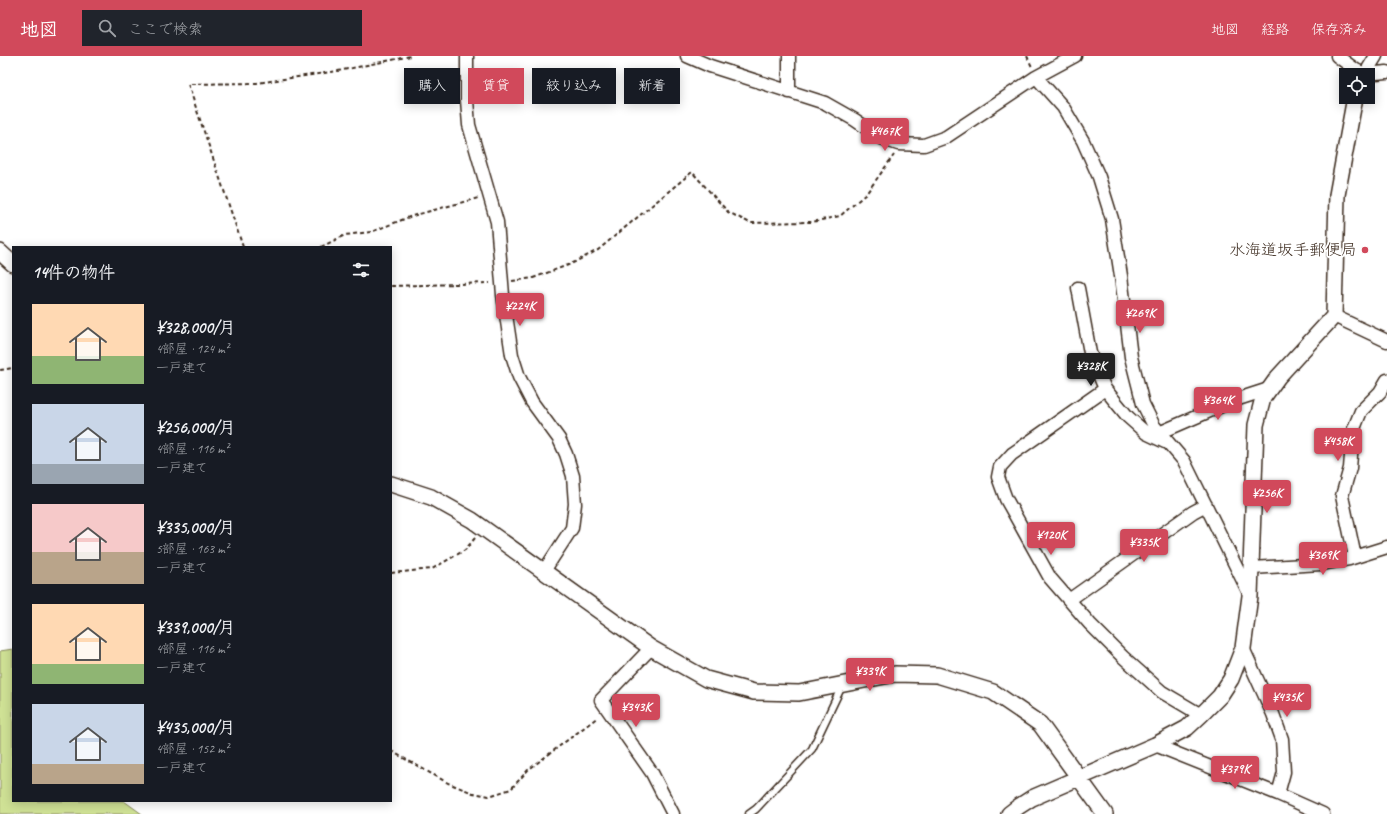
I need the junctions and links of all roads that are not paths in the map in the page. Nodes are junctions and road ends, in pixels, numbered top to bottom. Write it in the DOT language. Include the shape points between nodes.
graph roads {
  1 [pos="467,56"];
  2 [pos="687,56"];
  3 [pos="789,56"];
  4 [pos="1075,56"];
  5 [pos="1337,56"];
  6 [pos="1376,56"];
  7 [pos="1353,68"];
  8 [pos="1369,68"];
  9 [pos="1387,72"];
  10 [pos="1375,73"];
  11 [pos="1036,77"];
  12 [pos="789,92"];
  13 [pos="1355,104"];
  14 [pos="0,252"];
  15 [pos="12,263"];
  16 [pos="1078,288"];
  17 [pos="1334,316"];
  18 [pos="1387,341"];
  19 [pos="1387,380"];
  20 [pos="1105,389"];
  21 [pos="1269,389"];
  22 [pos="1159,432"];
  23 [pos="1168,443"];
  24 [pos="392,484"];
  25 [pos="1206,505"];
  26 [pos="1387,547"];
  27 [pos="1355,557"];
  28 [pos="1252,568"];
  29 [pos="544,571"];
  30 [pos="1250,596"];
  31 [pos="1069,600"];
  32 [pos="651,648"];
  33 [pos="1243,648"];
  34 [pos="843,683"];
  35 [pos="1201,715"];
  36 [pos="1155,744"];
  37 [pos="1080,778"];
  38 [pos="1278,794"];
  39 [pos="673,814"];
  40 [pos="749,814"];
  41 [pos="1009,814"];
  42 [pos="1106,814"];
  43 [pos="1323,814"];
  1 -- 29 [label="street" via="469,125 497,222 512,354 519,377 532,402 559,439 573,476 575,504 572,528"];
  2 -- 12 [label="street"];
  3 -- 12 [label="street"];
  4 -- 11 [label="street"];
  5 -- 7 [label="street"];
  6 -- 8 [label="street"];
  9 -- 10 [label="street"];
  11 -- 12 [label="street" via="946,137 924,145 898,144 881,138 825,104"];
  11 -- 22 [label="street" via="1063,107 1083,140 1099,177 1112,219 1131,357 1143,404"];
  13 -- 17 [label="street" via="1337,195"];
  14 -- 15 [label="street"];
  16 -- 20 [label="street" via="1090,353"];
  17 -- 18 [label="street"];
  17 -- 21 [label="street"];
  19 -- 27 [label="street" via="1380,392 1361,411 1353,431 1350,468 1342,496"];
  20 -- 23 [label="street" via="1128,417 1146,433"];
  20 -- 31 [label="street" via="1012,454 1000,467 998,477 1006,499 1050,578"];
  21 -- 22 [label="street" via="1235,400"];
  21 -- 28 [label="street" via="1263,398 1256,425"];
  22 -- 23 [label="street"];
  23 -- 25 [label="street" via="1184,461"];
  24 -- 29 [label="street" via="431,497 472,520"];
  25 -- 30 [label="street"];
  25 -- 31 [label="street"];
  26 -- 27 [label="street"];
  27 -- 28 [label="street" via="1321,564"];
  28 -- 30 [label="street"];
  29 -- 32 [label="street"];
  30 -- 33 [label="street"];
  31 -- 35 [label="street" via="1122,657 1162,692"];
  32 -- 34 [label="street" via="706,679 754,692 799,693"];
  32 -- 39 [label="street" via="601,700 652,772"];
  33 -- 35 [label="street" via="1231,679 1220,696"];
  33 -- 38 [label="street" via="1282,739 1284,772"];
  34 -- 37 [label="street" via="896,674 937,675 993,692 1040,724"];
  34 -- 40 [label="lane" via="812,749"];
  35 -- 36 [label="street" via="1187,728"];
  36 -- 37 [label="street"];
  36 -- 38 [label="street"];
  37 -- 41 [label="street" via="1032,798"];
  37 -- 42 [label="street"];
  38 -- 43 [label="street"];
}
